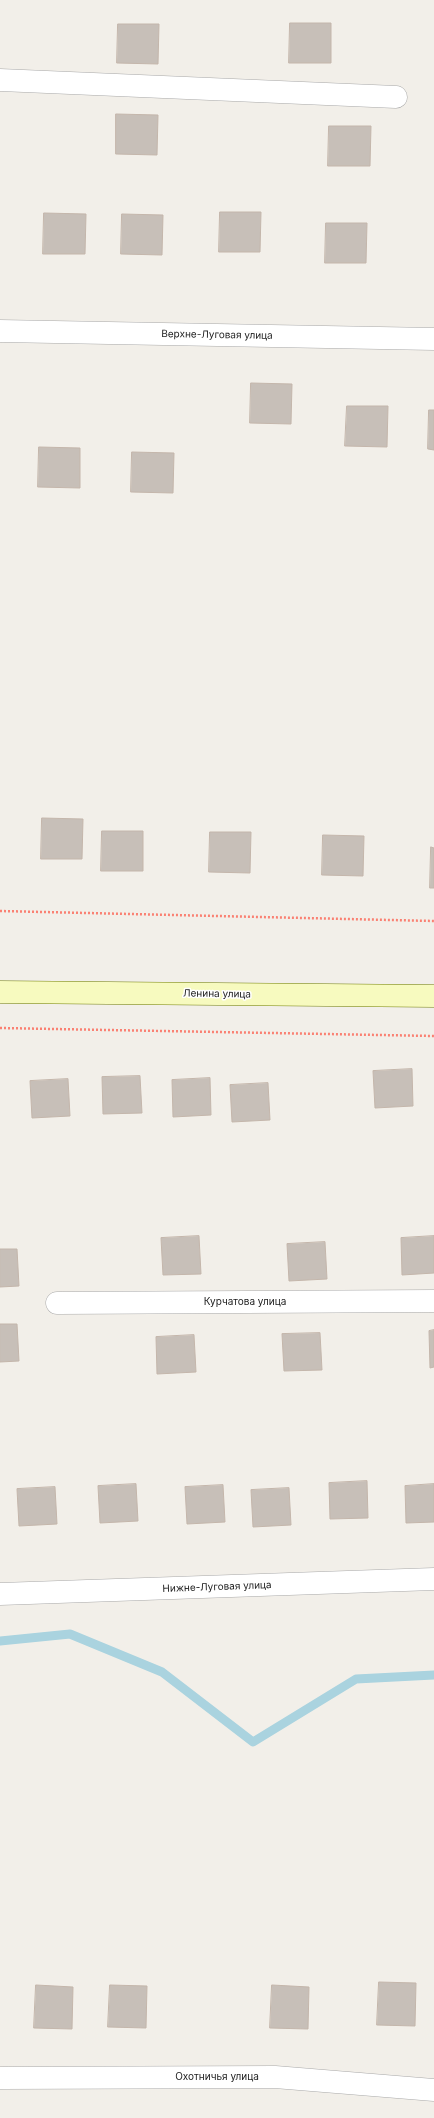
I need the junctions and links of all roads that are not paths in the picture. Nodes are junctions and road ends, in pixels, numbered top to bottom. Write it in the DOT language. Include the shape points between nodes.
graph roads {
  1 [pos="0,80"];
  2 [pos="396,97"];
  3 [pos="0,331"];
  4 [pos="434,339"];
  5 [pos="0,992"];
  6 [pos="434,996"];
  7 [pos="434,1301"];
  8 [pos="57,1303"];
  9 [pos="434,1579"];
  10 [pos="0,1594"];
  11 [pos="0,2078"];
  12 [pos="434,2090"];
  1 -- 2 [label="street"];
  3 -- 4 [label="street, Верхне-Луговая улица"];
  5 -- 6 [label="main road, Ленина улица"];
  7 -- 8 [label="street, Курчатова улица"];
  9 -- 10 [label="street, Нижне-Луговая улица"];
  11 -- 12 [label="street, Охотничья улица" via="275,2077"];
}
